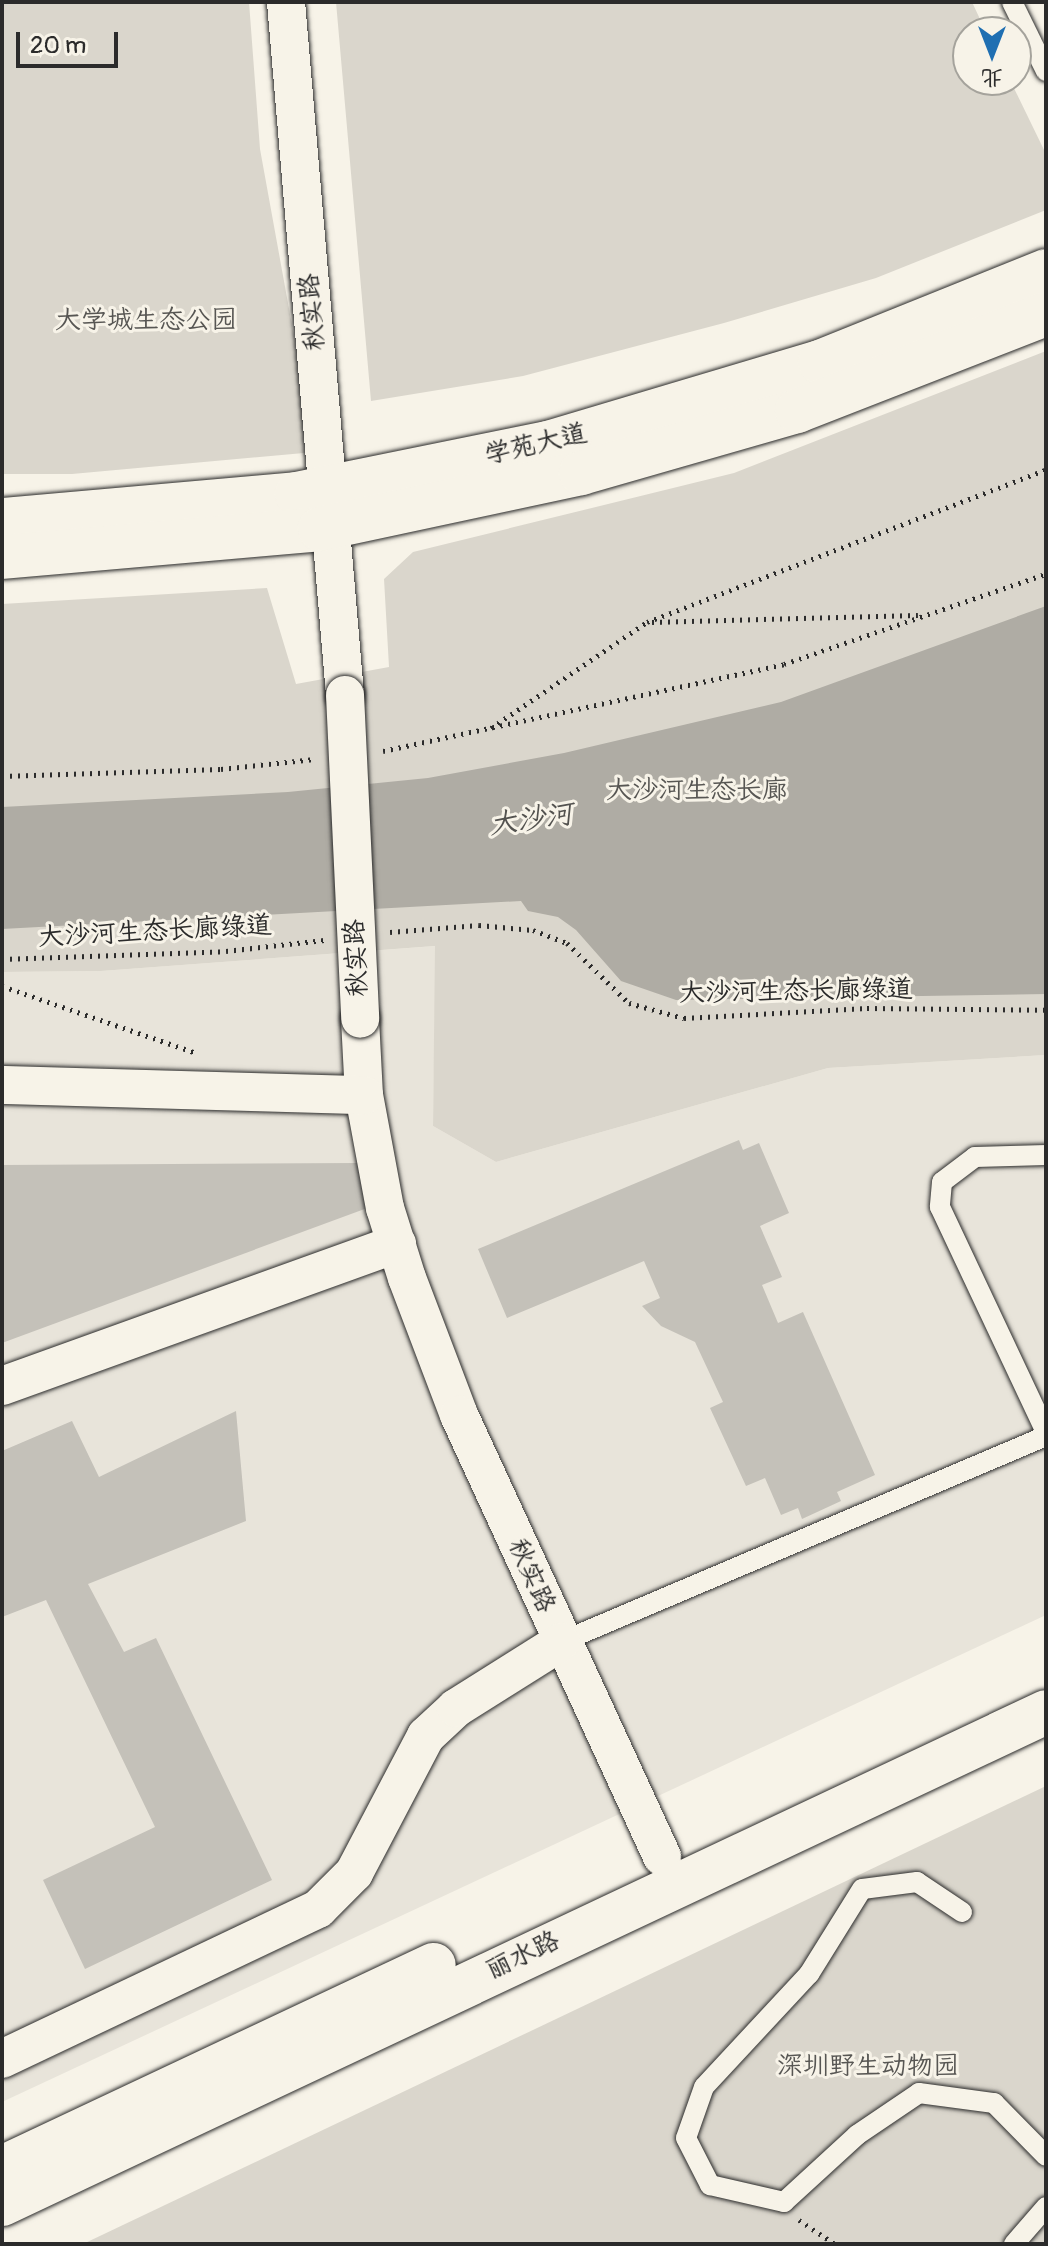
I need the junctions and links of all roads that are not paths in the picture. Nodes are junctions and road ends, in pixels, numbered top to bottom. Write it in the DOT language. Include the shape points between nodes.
graph roads {
  1 [pos="286,2"];
  2 [pos="1012,2"];
  3 [pos="1046,71"];
  4 [pos="1046,271"];
  5 [pos="1046,314"];
  6 [pos="330,507"];
  7 [pos="2,520"];
  8 [pos="2,557"];
  9 [pos="2,1085"];
  10 [pos="364,1095"];
  11 [pos="1046,1155"];
  12 [pos="397,1244"];
  13 [pos="2,1386"];
  14 [pos="1046,1434"];
  15 [pos="561,1642"];
  16 [pos="1046,1681"];
  17 [pos="1046,1712"];
  18 [pos="662,1857"];
  19 [pos="962,1912"];
  20 [pos="2,2059"];
  21 [pos="1046,2156"];
  22 [pos="2,2168"];
  23 [pos="2,2204"];
  24 [pos="1046,2207"];
  25 [pos="1014,2244"];
  1 -- 6 [label="street, 秋实路"];
  2 -- 3 [label="lane"];
  4 -- 6 [label="main road, 学苑大道" via="722,396"];
  5 -- 6 [label="main road, 学苑大道" via="797,411 689,445"];
  6 -- 7 [label="main road, 学苑大道" via="182,508"];
  6 -- 8 [label="main road, 学苑大道"];
  6 -- 10 [label="street, 秋实路, bridge" via="345,695"];
  9 -- 10 [label="street"];
  10 -- 12 [label="street, 秋实路"];
  11 -- 14 [label="lane" via="975,1157 942,1182 940,1207"];
  12 -- 13 [label="street"];
  12 -- 15 [label="street, 秋实路" via="459,1415"];
  14 -- 15 [label="lane"];
  15 -- 18 [label="street, 秋实路"];
  15 -- 20 [label="street" via="456,1708 426,1736 354,1873 318,1909"];
  16 -- 18 [label="main road, 丽水路"];
  17 -- 23 [label="main road, 丽水路"];
  18 -- 22 [label="main road, 丽水路"];
  19 -- 21 [label="lane" via="917,1882 862,1889 809,1974 704,2087 686,2138 710,2185 784,2202 857,2135 919,2093 994,2103"];
  24 -- 25 [label="lane"];
}
